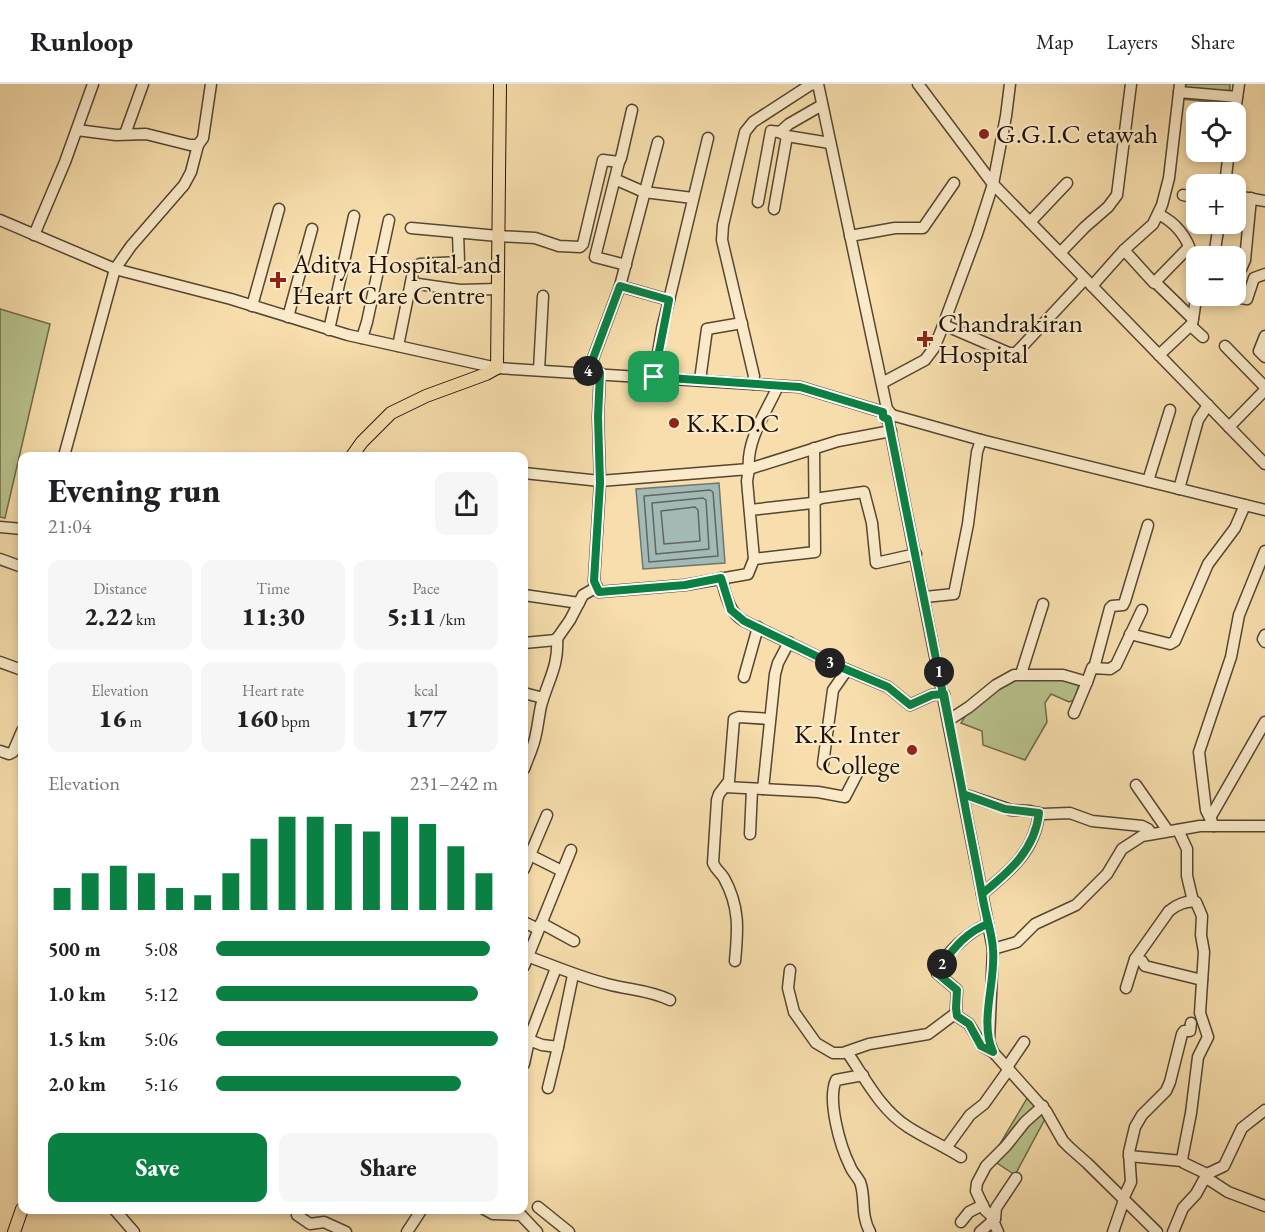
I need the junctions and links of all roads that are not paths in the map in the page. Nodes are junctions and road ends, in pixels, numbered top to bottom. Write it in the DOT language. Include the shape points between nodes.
graph roads {
  1 [pos="93,84"];
  2 [pos="143,84"];
  3 [pos="211,84"];
  4 [pos="500,84"];
  5 [pos="816,84"];
  6 [pos="918,84"];
  7 [pos="1010,84"];
  8 [pos="1131,84"];
  9 [pos="1239,84"];
  10 [pos="1180,88"];
  11 [pos="1237,97"];
  12 [pos="1236,102"];
  13 [pos="822,105"];
  14 [pos="632,110"];
  15 [pos="77,130"];
  16 [pos="125,134"];
  17 [pos="783,134"];
  18 [pos="708,138"];
  19 [pos="658,142"];
  20 [pos="830,142"];
  21 [pos="198,145"];
  22 [pos="619,162"];
  23 [pos="619,181"];
  24 [pos="954,183"];
  25 [pos="1067,183"];
  26 [pos="993,184"];
  27 [pos="644,192"];
  28 [pos="1246,197"];
  29 [pos="693,198"];
  30 [pos="1251,198"];
  31 [pos="1265,201"];
  32 [pos="758,202"];
  33 [pos="279,209"];
  34 [pos="774,209"];
  35 [pos="1158,214"];
  36 [pos="354,216"];
  37 [pos="0,220"];
  38 [pos="389,220"];
  39 [pos="1030,222"];
  40 [pos="411,228"];
  41 [pos="312,229"];
  42 [pos="458,233"];
  43 [pos="34,235"];
  44 [pos="498,236"];
  45 [pos="850,236"];
  46 [pos="1189,246"];
  47 [pos="1124,250"];
  48 [pos="1246,250"];
  49 [pos="1186,251"];
  50 [pos="1060,253"];
  51 [pos="120,261"];
  52 [pos="626,265"];
  53 [pos="1265,274"];
  54 [pos="1089,282"];
  55 [pos="1155,282"];
  56 [pos="411,283"];
  57 [pos="620,286"];
  58 [pos="498,289"];
  59 [pos="543,296"];
  60 [pos="1246,299"];
  61 [pos="669,300"];
  62 [pos="252,306"];
  63 [pos="1194,306"];
  64 [pos="288,317"];
  65 [pos="1192,322"];
  66 [pos="742,323"];
  67 [pos="944,325"];
  68 [pos="329,330"];
  69 [pos="1265,336"];
  70 [pos="1203,338"];
  71 [pos="362,339"];
  72 [pos="398,346"];
  73 [pos="1225,346"];
  74 [pos="1159,355"];
  75 [pos="1265,357"];
  76 [pos="497,368"];
  77 [pos="539,370"];
  78 [pos="588,372"];
  79 [pos="600,373"];
  80 [pos="654,377"];
  81 [pos="700,380"];
  82 [pos="882,383"];
  83 [pos="753,384"];
  84 [pos="778,386"];
  85 [pos="1265,388"];
  86 [pos="1209,405"];
  87 [pos="1170,410"];
  88 [pos="888,414"];
  89 [pos="1229,427"];
  90 [pos="891,430"];
  91 [pos="981,440"];
  92 [pos="814,448"];
  93 [pos="65,452"];
  94 [pos="355,452"];
  95 [pos="1265,462"];
  96 [pos="748,469"];
  97 [pos="528,473"];
  98 [pos="1148,481"];
  99 [pos="600,482"];
  100 [pos="1179,489"];
  101 [pos="814,502"];
  102 [pos="1245,505"];
  103 [pos="750,510"];
  104 [pos="1265,510"];
  105 [pos="1148,525"];
  106 [pos="0,527"];
  107 [pos="18,529"];
  108 [pos="1265,551"];
  109 [pos="916,554"];
  110 [pos="0,559"];
  111 [pos="754,559"];
  112 [pos="18,566"];
  113 [pos="721,578"];
  114 [pos="597,587"];
  115 [pos="528,596"];
  116 [pos="925,597"];
  117 [pos="579,603"];
  118 [pos="1043,604"];
  119 [pos="1142,610"];
  120 [pos="758,627"];
  121 [pos="1130,634"];
  122 [pos="1265,635"];
  123 [pos="557,638"];
  124 [pos="789,642"];
  125 [pos="1265,642"];
  126 [pos="528,643"];
  127 [pos="0,662"];
  128 [pos="1094,668"];
  129 [pos="18,669"];
  130 [pos="847,670"];
  131 [pos="1021,675"];
  132 [pos="744,677"];
  133 [pos="1087,682"];
  134 [pos="528,694"];
  135 [pos="944,694"];
  136 [pos="543,698"];
  137 [pos="1074,713"];
  138 [pos="770,719"];
  139 [pos="948,720"];
  140 [pos="1265,722"];
  141 [pos="18,741"];
  142 [pos="0,751"];
  143 [pos="528,758"];
  144 [pos="823,764"];
  145 [pos="858,772"];
  146 [pos="1136,786"];
  147 [pos="725,787"];
  148 [pos="758,789"];
  149 [pos="963,794"];
  150 [pos="1039,813"];
  151 [pos="547,815"];
  152 [pos="1212,822"];
  153 [pos="1265,826"];
  154 [pos="1173,830"];
  155 [pos="750,834"];
  156 [pos="1152,834"];
  157 [pos="528,849"];
  158 [pos="572,850"];
  159 [pos="528,854"];
  160 [pos="562,871"];
  161 [pos="982,894"];
  162 [pos="1194,901"];
  163 [pos="528,923"];
  164 [pos="988,924"];
  165 [pos="540,926"];
  166 [pos="574,941"];
  167 [pos="993,949"];
  168 [pos="528,954"];
  169 [pos="1135,959"];
  170 [pos="735,961"];
  171 [pos="528,962"];
  172 [pos="556,968"];
  173 [pos="790,970"];
  174 [pos="573,975"];
  175 [pos="1202,980"];
  176 [pos="1126,988"];
  177 [pos="670,1000"];
  178 [pos="959,1016"];
  179 [pos="1191,1023"];
  180 [pos="528,1034"];
  181 [pos="528,1040"];
  182 [pos="1024,1042"];
  183 [pos="558,1047"];
  184 [pos="847,1052"];
  185 [pos="993,1052"];
  186 [pos="1008,1068"];
  187 [pos="863,1075"];
  188 [pos="548,1088"];
  189 [pos="1043,1106"];
  190 [pos="1265,1110"];
  191 [pos="946,1148"];
  192 [pos="1129,1156"];
  193 [pos="961,1157"];
  194 [pos="1182,1161"];
  195 [pos="1206,1175"];
  196 [pos="1016,1178"];
  197 [pos="1124,1199"];
  198 [pos="982,1205"];
  199 [pos="1265,1206"];
  200 [pos="538,1208"];
  201 [pos="21,1214"];
  202 [pos="118,1214"];
  203 [pos="419,1214"];
  204 [pos="493,1214"];
  205 [pos="297,1215"];
  206 [pos="993,1220"];
  207 [pos="961,1222"];
  208 [pos="17,1229"];
  209 [pos="134,1232"];
  210 [pos="346,1232"];
  211 [pos="407,1232"];
  212 [pos="537,1232"];
  213 [pos="569,1232"];
  214 [pos="870,1232"];
  215 [pos="980,1232"];
  216 [pos="998,1232"];
  217 [pos="1113,1232"];
  218 [pos="1156,1232"];
  219 [pos="1173,1232"];
  1 -- 15 [label="street"];
  2 -- 16 [label="street"];
  3 -- 21 [label="street" via="203,138"];
  4 -- 44 [label="main road"];
  5 -- 13 [label="street"];
  5 -- 66 [label="street" via="753,122 742,140 722,240"];
  6 -- 26 [label="street"];
  7 -- 26 [label="street"];
  8 -- 50 [label="street" via="1118,195"];
  9 -- 11 [label="street"];
  10 -- 11 [label="street"];
  10 -- 35 [label="street" via="1169,178"];
  11 -- 12 [label="street"];
  13 -- 17 [label="street" via="804,114"];
  13 -- 20 [label="street"];
  14 -- 22 [label="street"];
  15 -- 16 [label="street"];
  15 -- 43 [label="street"];
  16 -- 21 [label="street" via="146,134"];
  17 -- 20 [label="street"];
  17 -- 32 [label="street" via="771,131"];
  17 -- 34 [label="street"];
  18 -- 29 [label="street"];
  19 -- 27 [label="street"];
  20 -- 45 [label="street"];
  21 -- 51 [label="street" via="188,179"];
  22 -- 44 [label="street" via="603,160 580,247 560,246 535,237"];
  22 -- 52 [label="street" via="594,257"];
  23 -- 27 [label="street"];
  24 -- 45 [label="street" via="923,228 895,228"];
  25 -- 39 [label="street"];
  26 -- 39 [label="street"];
  26 -- 67 [label="street"];
  27 -- 29 [label="street"];
  27 -- 52 [label="street"];
  28 -- 30 [label="street"];
  29 -- 61 [label="street"];
  30 -- 31 [label="street"];
  30 -- 48 [label="street"];
  33 -- 62 [label="street"];
  35 -- 46 [label="street" via="1171,220"];
  35 -- 47 [label="street" via="1153,224"];
  36 -- 68 [label="street"];
  37 -- 43 [label="street"];
  38 -- 71 [label="street"];
  39 -- 50 [label="street"];
  40 -- 42 [label="street"];
  41 -- 64 [label="street"];
  42 -- 44 [label="street"];
  42 -- 56 [label="street" via="459,262 415,265"];
  43 -- 51 [label="street"];
  44 -- 58 [label="main road"];
  45 -- 82 [label="street"];
  47 -- 54 [label="street"];
  47 -- 55 [label="street"];
  49 -- 55 [label="street"];
  50 -- 54 [label="street"];
  51 -- 62 [label="street"];
  51 -- 93 [label="street"];
  52 -- 57 [label="street"];
  53 -- 60 [label="street" via="1254,278"];
  54 -- 67 [label="street" via="1016,353"];
  54 -- 74 [label="street"];
  55 -- 65 [label="street"];
  56 -- 58 [label="street" via="460,290"];
  56 -- 72 [label="street"];
  57 -- 61 [label="street"];
  57 -- 78 [label="street"];
  58 -- 76 [label="main road"];
  59 -- 77 [label="street"];
  61 -- 80 [label="street"];
  62 -- 64 [label="street"];
  63 -- 65 [label="street"];
  64 -- 68 [label="street"];
  65 -- 70 [label="street"];
  65 -- 74 [label="street"];
  66 -- 81 [label="street" via="707,329"];
  66 -- 83 [label="street"];
  67 -- 82 [label="street" via="925,360"];
  68 -- 71 [label="street"];
  69 -- 75 [label="street" via="1259,351"];
  71 -- 72 [label="street"];
  72 -- 76 [label="street"];
  73 -- 85 [label="street"];
  74 -- 86 [label="street"];
  76 -- 77 [label="street"];
  76 -- 94 [label="main road" via="391,413"];
  77 -- 78 [label="street"];
  78 -- 79 [label="street"];
  79 -- 80 [label="street"];
  79 -- 99 [label="street"];
  80 -- 81 [label="street"];
  81 -- 83 [label="street"];
  82 -- 88 [label="street"];
  83 -- 84 [label="street"];
  84 -- 88 [label="street" via="800,387"];
  84 -- 96 [label="street" via="753,439"];
  85 -- 89 [label="street"];
  86 -- 89 [label="street"];
  86 -- 100 [label="street" via="1198,420"];
  87 -- 98 [label="street"];
  88 -- 90 [label="street"];
  88 -- 91 [label="street"];
  89 -- 95 [label="street"];
  90 -- 92 [label="street"];
  90 -- 109 [label="street"];
  91 -- 98 [label="street"];
  91 -- 116 [label="street" via="954,594"];
  92 -- 96 [label="street"];
  92 -- 101 [label="street"];
  96 -- 99 [label="street"];
  96 -- 103 [label="street"];
  97 -- 99 [label="street"];
  98 -- 100 [label="street"];
  99 -- 114 [label="street" via="594,581"];
  100 -- 102 [label="street"];
  101 -- 103 [label="street"];
  101 -- 109 [label="street" via="864,492 876,563"];
  101 -- 111 [label="street" via="814,552"];
  102 -- 104 [label="street"];
  102 -- 121 [label="street" via="1235,528 1208,564 1173,643"];
  103 -- 111 [label="street"];
  105 -- 128 [label="street" via="1125,602 1110,608"];
  106 -- 107 [label="street"];
  108 -- 152 [label="street" via="1239,615 1231,657 1199,752"];
  109 -- 116 [label="street"];
  110 -- 112 [label="street"];
  111 -- 113 [label="street" via="748,574"];
  113 -- 114 [label="street" via="628,591 599,592"];
  113 -- 120 [label="street" via="731,610"];
  114 -- 117 [label="street" via="583,595"];
  115 -- 117 [label="street"];
  116 -- 135 [label="street"];
  117 -- 123 [label="street"];
  118 -- 131 [label="street"];
  119 -- 121 [label="street"];
  120 -- 124 [label="street"];
  120 -- 132 [label="street"];
  121 -- 128 [label="street" via="1114,667"];
  122 -- 125 [label="street"];
  123 -- 126 [label="street"];
  123 -- 136 [label="street" via="558,655"];
  124 -- 130 [label="street"];
  124 -- 138 [label="street" via="776,669"];
  127 -- 129 [label="street"];
  128 -- 133 [label="street"];
  130 -- 135 [label="street" via="888,687 910,705"];
  130 -- 144 [label="street" via="833,690"];
  131 -- 133 [label="street" via="1059,675"];
  131 -- 139 [label="street" via="996,685"];
  133 -- 137 [label="street"];
  134 -- 136 [label="street"];
  135 -- 139 [label="street"];
  136 -- 143 [label="street"];
  138 -- 147 [label="street" via="734,719"];
  138 -- 148 [label="street"];
  139 -- 149 [label="street"];
  140 -- 152 [label="street"];
  141 -- 142 [label="street" via="13,752"];
  145 -- 148 [label="street" via="846,797"];
  146 -- 154 [label="street"];
  147 -- 148 [label="street"];
  147 -- 170 [label="street" via="717,800 713,863 724,879 737,915"];
  148 -- 155 [label="street"];
  149 -- 150 [label="street" via="1005,809"];
  149 -- 161 [label="street"];
  150 -- 156 [label="street" via="1070,813 1092,821 1139,826"];
  150 -- 161 [label="street" via="1028,848 1008,873"];
  151 -- 157 [label="street"];
  152 -- 153 [label="street"];
  152 -- 154 [label="street"];
  154 -- 156 [label="street"];
  154 -- 162 [label="street" via="1187,849 1187,876"];
  156 -- 167 [label="street" via="1122,849 1107,874 1076,905 1035,924 1017,942"];
  158 -- 160 [label="street"];
  159 -- 160 [label="street"];
  160 -- 165 [label="street"];
  161 -- 164 [label="street"];
  162 -- 169 [label="street" via="1169,911"];
  162 -- 175 [label="street" via="1202,916"];
  163 -- 165 [label="street"];
  164 -- 167 [label="street"];
  164 -- 178 [label="street" via="958,944 938,969 938,974 957,990"];
  165 -- 166 [label="street"];
  165 -- 168 [label="street"];
  167 -- 185 [label="street" via="988,1035"];
  169 -- 175 [label="street" via="1145,966"];
  169 -- 176 [label="street"];
  171 -- 172 [label="street"];
  172 -- 174 [label="street"];
  172 -- 180 [label="street"];
  173 -- 184 [label="street" via="788,988 794,1012 816,1044 833,1053"];
  174 -- 177 [label="street" via="648,991"];
  174 -- 183 [label="street"];
  175 -- 194 [label="street" via="1200,1013 1208,1037 1198,1057"];
  178 -- 184 [label="street" via="928,1034 869,1044"];
  178 -- 185 [label="street" via="969,1024 981,1046"];
  179 -- 192 [label="street" via="1190,1031 1183,1032 1168,1087 1137,1122"];
  181 -- 183 [label="street"];
  182 -- 186 [label="street"];
  183 -- 188 [label="street"];
  184 -- 187 [label="street"];
  185 -- 186 [label="street"];
  186 -- 189 [label="street"];
  186 -- 191 [label="street" via="984,1104 970,1115"];
  187 -- 191 [label="street" via="872,1092 905,1125"];
  187 -- 214 [label="street" via="836,1080 834,1116 845,1155 860,1183 863,1214"];
  189 -- 197 [label="street" via="1070,1149"];
  189 -- 198 [label="street" via="986,1166 976,1187"];
  190 -- 195 [label="street" via="1242,1128 1224,1166"];
  191 -- 193 [label="street"];
  192 -- 194 [label="street"];
  192 -- 197 [label="street" via="1131,1182"];
  194 -- 195 [label="street"];
  195 -- 199 [label="street" via="1228,1192"];
  195 -- 219 [label="street" via="1183,1208"];
  196 -- 206 [label="street" via="996,1208"];
  197 -- 217 [label="street"];
  197 -- 218 [label="street"];
  198 -- 206 [label="street"];
  198 -- 207 [label="street"];
  200 -- 213 [label="street"];
  201 -- 208 [label="main road"];
  202 -- 209 [label="street"];
  203 -- 211 [label="street"];
  204 -- 212 [label="street" via="521,1215"];
  205 -- 210 [label="street" via="310,1224 323,1221"];
  206 -- 215 [label="street"];
  206 -- 216 [label="street"];
}
